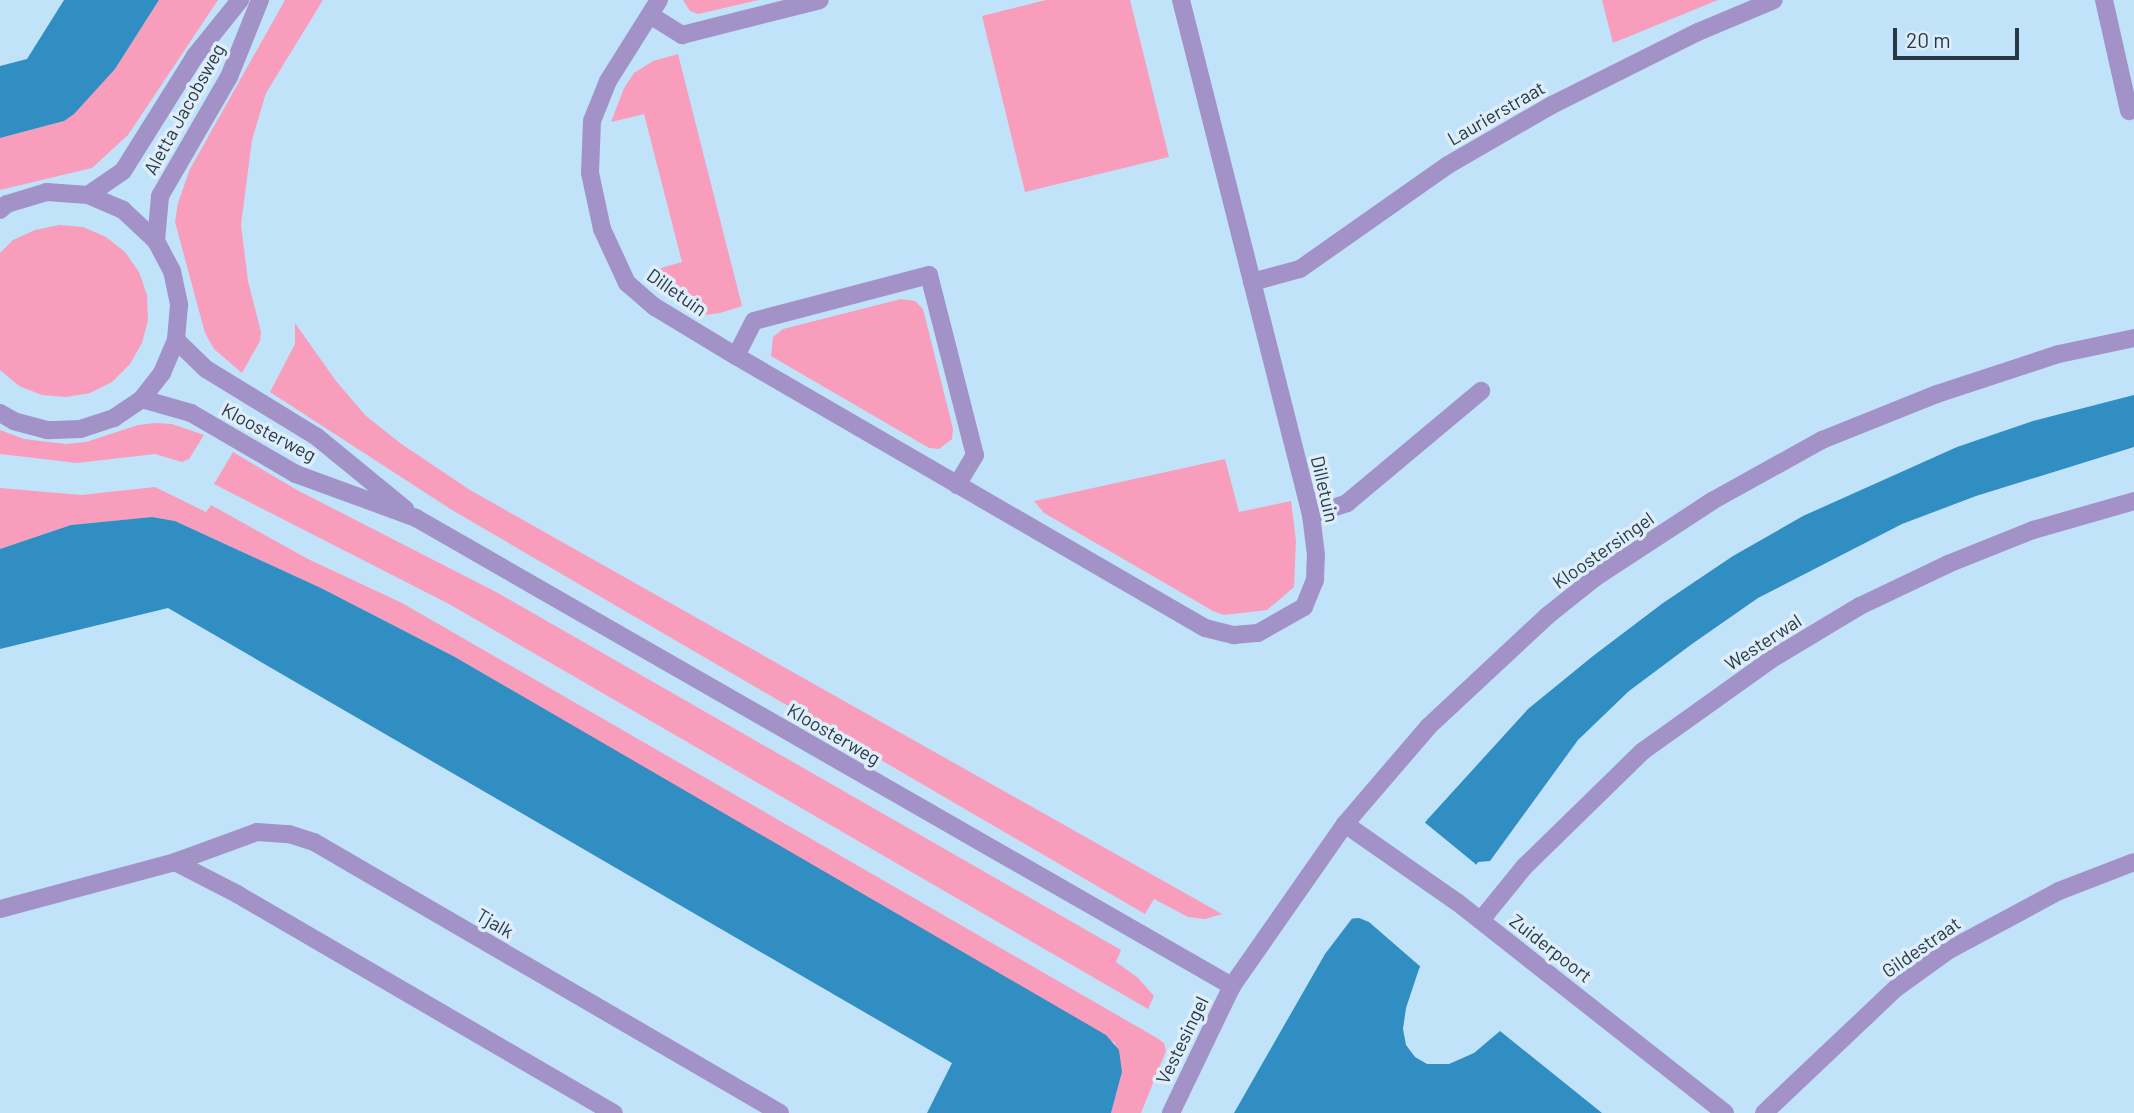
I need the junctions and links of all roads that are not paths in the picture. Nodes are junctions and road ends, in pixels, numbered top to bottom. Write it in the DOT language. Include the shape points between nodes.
graph roads {
  1 [pos="240,0"];
  2 [pos="260,0"];
  3 [pos="820,0"];
  4 [pos="1181,0"];
  5 [pos="1774,0"];
  6 [pos="2104,0"];
  7 [pos="654,8"];
  8 [pos="2129,111"];
  9 [pos="88,195"];
  10 [pos="0,210"];
  11 [pos="156,241"];
  12 [pos="1252,282"];
  13 [pos="2134,338"];
  14 [pos="176,340"];
  15 [pos="736,356"];
  16 [pos="1481,391"];
  17 [pos="142,399"];
  18 [pos="0,413"];
  19 [pos="957,485"];
  20 [pos="2134,501"];
  21 [pos="1311,515"];
  22 [pos="416,518"];
  23 [pos="1345,824"];
  24 [pos="175,862"];
  25 [pos="2134,862"];
  26 [pos="0,909"];
  27 [pos="1481,920"];
  28 [pos="1232,986"];
  29 [pos="614,1113"];
  30 [pos="780,1113"];
  31 [pos="1171,1113"];
  32 [pos="1725,1113"];
  33 [pos="1764,1113"];
  1 -- 9 [label="street, Aletta Jacobsweg" via="195,56 122,171"];
  2 -- 11 [label="street, Aletta Jacobsweg" via="229,77 160,197"];
  3 -- 7 [label="street, Dilletuin" via="682,34"];
  4 -- 12 [label="street, Dilletuin"];
  5 -- 12 [label="street, Laurierstraat" via="1698,32 1552,105 1448,165 1300,269"];
  6 -- 8 [label="street"];
  7 -- 15 [label="street, Dilletuin" via="608,81 592,121 590,173 602,229 627,283 655,307"];
  9 -- 10 [label="street" via="47,192"];
  9 -- 11 [label="street" via="123,210"];
  11 -- 14 [label="street" via="172,271 179,305"];
  12 -- 21 [label="street, Dilletuin"];
  13 -- 23 [label="street, Kloostersingel" via="2059,354 1937,394 1822,440 1712,501 1596,577 1547,616 1428,727"];
  14 -- 17 [label="street" via="162,373"];
  14 -- 22 [label="street, Kloosterweg" via="206,369 317,436"];
  15 -- 19 [label="street, Dilletuin"];
  15 -- 19 [label="street" via="754,321 929,275 975,455"];
  16 -- 21 [label="street" via="1347,503"];
  17 -- 18 [label="street" via="114,418 81,429 47,430"];
  17 -- 22 [label="street, Kloosterweg" via="191,414 296,474"];
  19 -- 21 [label="street, Dilletuin" via="1206,628 1234,635 1258,633 1304,607 1315,567"];
  20 -- 27 [label="street, Westerwal" via="2033,530 1948,564 1860,606 1775,657 1643,751 1524,867"];
  22 -- 28 [label="street, Kloosterweg"];
  23 -- 27 [label="street, Zuiderpoort"];
  23 -- 28 [label="street, Kloostersingel"];
  24 -- 26 [label="street, Tjalk"];
  24 -- 29 [label="street"];
  24 -- 30 [label="street, Tjalk" via="257,832 289,834 314,842"];
  25 -- 33 [label="street, Gildestraat" via="2059,891 1949,950 1895,989"];
  27 -- 32 [label="street, Zuiderpoort"];
  28 -- 31 [label="street, Vestesingel"];
}
